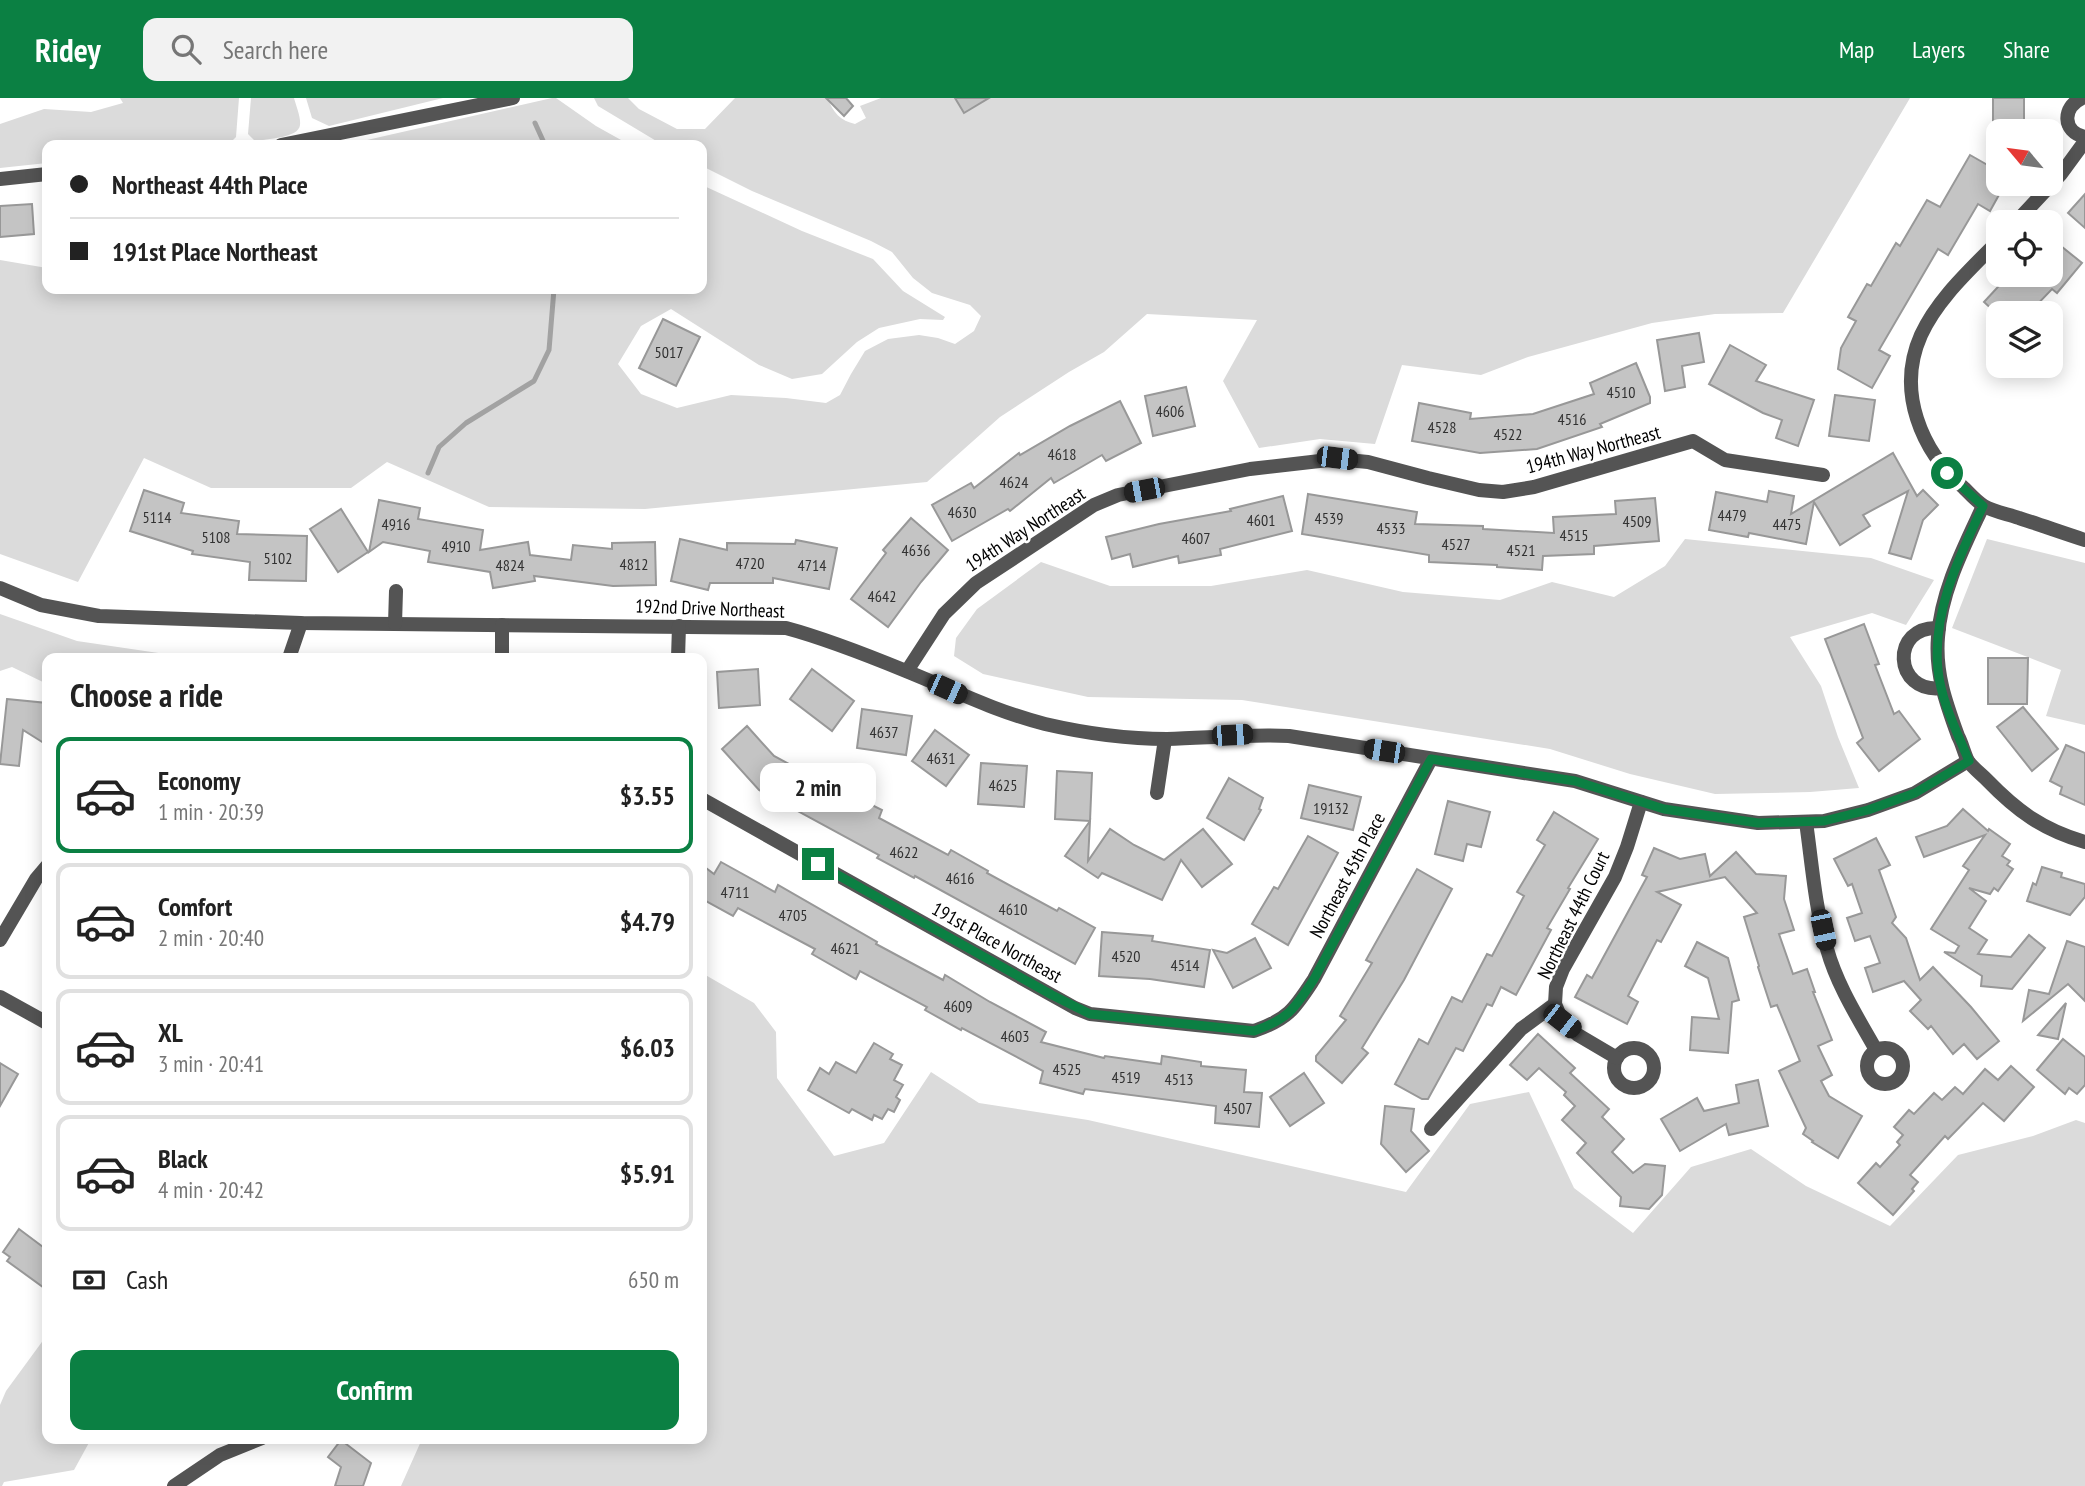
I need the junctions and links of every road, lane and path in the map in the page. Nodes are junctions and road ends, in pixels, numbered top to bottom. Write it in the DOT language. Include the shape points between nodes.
graph roads {
  1 [pos="513,98"];
  2 [pos="2082,98"];
  3 [pos="2085,139"];
  4 [pos="306,140"];
  5 [pos="42,175"];
  6 [pos="0,179"];
  7 [pos="2027,210"];
  8 [pos="1986,253"];
  9 [pos="1823,475"];
  10 [pos="1983,506"];
  11 [pos="2085,540"];
  12 [pos="0,588"];
  13 [pos="396,591"];
  14 [pos="301,623"];
  15 [pos="396,624"];
  16 [pos="502,625"];
  17 [pos="679,626"];
  18 [pos="1939,628"];
  19 [pos="291,653"];
  20 [pos="502,653"];
  21 [pos="678,653"];
  22 [pos="906,671"];
  23 [pos="1942,688"];
  24 [pos="1165,739"];
  25 [pos="1431,759"];
  26 [pos="1969,761"];
  27 [pos="1157,793"];
  28 [pos="707,802"];
  29 [pos="1641,802"];
  30 [pos="1806,822"];
  31 [pos="2085,842"];
  32 [pos="42,872"];
  33 [pos="0,940"];
  34 [pos="0,997"];
  35 [pos="1555,1004"];
  36 [pos="1295,1008"];
  37 [pos="42,1020"];
  38 [pos="1876,1050"];
  39 [pos="1617,1058"];
  40 [pos="1431,1129"];
  41 [pos="247,1444"];
  42 [pos="174,1486"];
  1 -- 4 [label="street"];
  2 -- 3 [label="street" via="2070,107 2067,121 2074,133"];
  3 -- 7 [label="street"];
  5 -- 6 [label="street"];
  8 -- 10 [label="street" via="1934,312 1921,337 1913,364 1912,397 1917,424 1930,450"];
  9 -- 22 [label="street, 194th Way Northeast" via="1726,460 1693,441 1503,492 1337,458 1250,469 1118,495 1094,505 976,583 944,614"];
  10 -- 11 [label="street"];
  10 -- 18 [label="street" via="1959,558"];
  12 -- 14 [label="street, 192nd Drive Northeast" via="41,605 99,616"];
  13 -- 15 [label="street"];
  14 -- 15 [label="street, 192nd Drive Northeast"];
  14 -- 19 [label="street"];
  15 -- 16 [label="street, 192nd Drive Northeast"];
  16 -- 17 [label="street, 192nd Drive Northeast"];
  16 -- 20 [label="street"];
  17 -- 21 [label="street"];
  17 -- 22 [label="street, 192nd Drive Northeast" via="786,628"];
  18 -- 23 [label="street"];
  18 -- 23 [label="street" via="1917,632 1906,644 1903,659 1908,674 1919,685"];
  22 -- 24 [label="street, 192nd Drive Northeast" via="988,706 1044,723 1089,733"];
  23 -- 26 [label="street"];
  24 -- 25 [label="street, 192nd Drive Northeast" via="1289,736"];
  24 -- 27 [label="street"];
  25 -- 29 [label="street, 192nd Drive Northeast" via="1575,781"];
  25 -- 36 [label="street, Northeast 45th Place"];
  26 -- 30 [label="street, 192nd Drive Northeast" via="1915,793 1868,810"];
  26 -- 31 [label="street" via="2038,824"];
  28 -- 36 [label="street, 191st Place Northeast" via="1090,1014 1254,1031 1276,1023"];
  29 -- 30 [label="street, 192nd Drive Northeast" via="1758,823"];
  29 -- 35 [label="street, Northeast 44th Court" via="1615,877 1559,978"];
  30 -- 38 [label="street" via="1827,950"];
  32 -- 33 [label="street"];
  34 -- 37 [label="street"];
  35 -- 39 [label="street, Northeast 44th Court" via="1562,1021 1578,1035"];
  35 -- 40 [label="street" via="1521,1028"];
  41 -- 42 [label="street" via="220,1455"];
}
